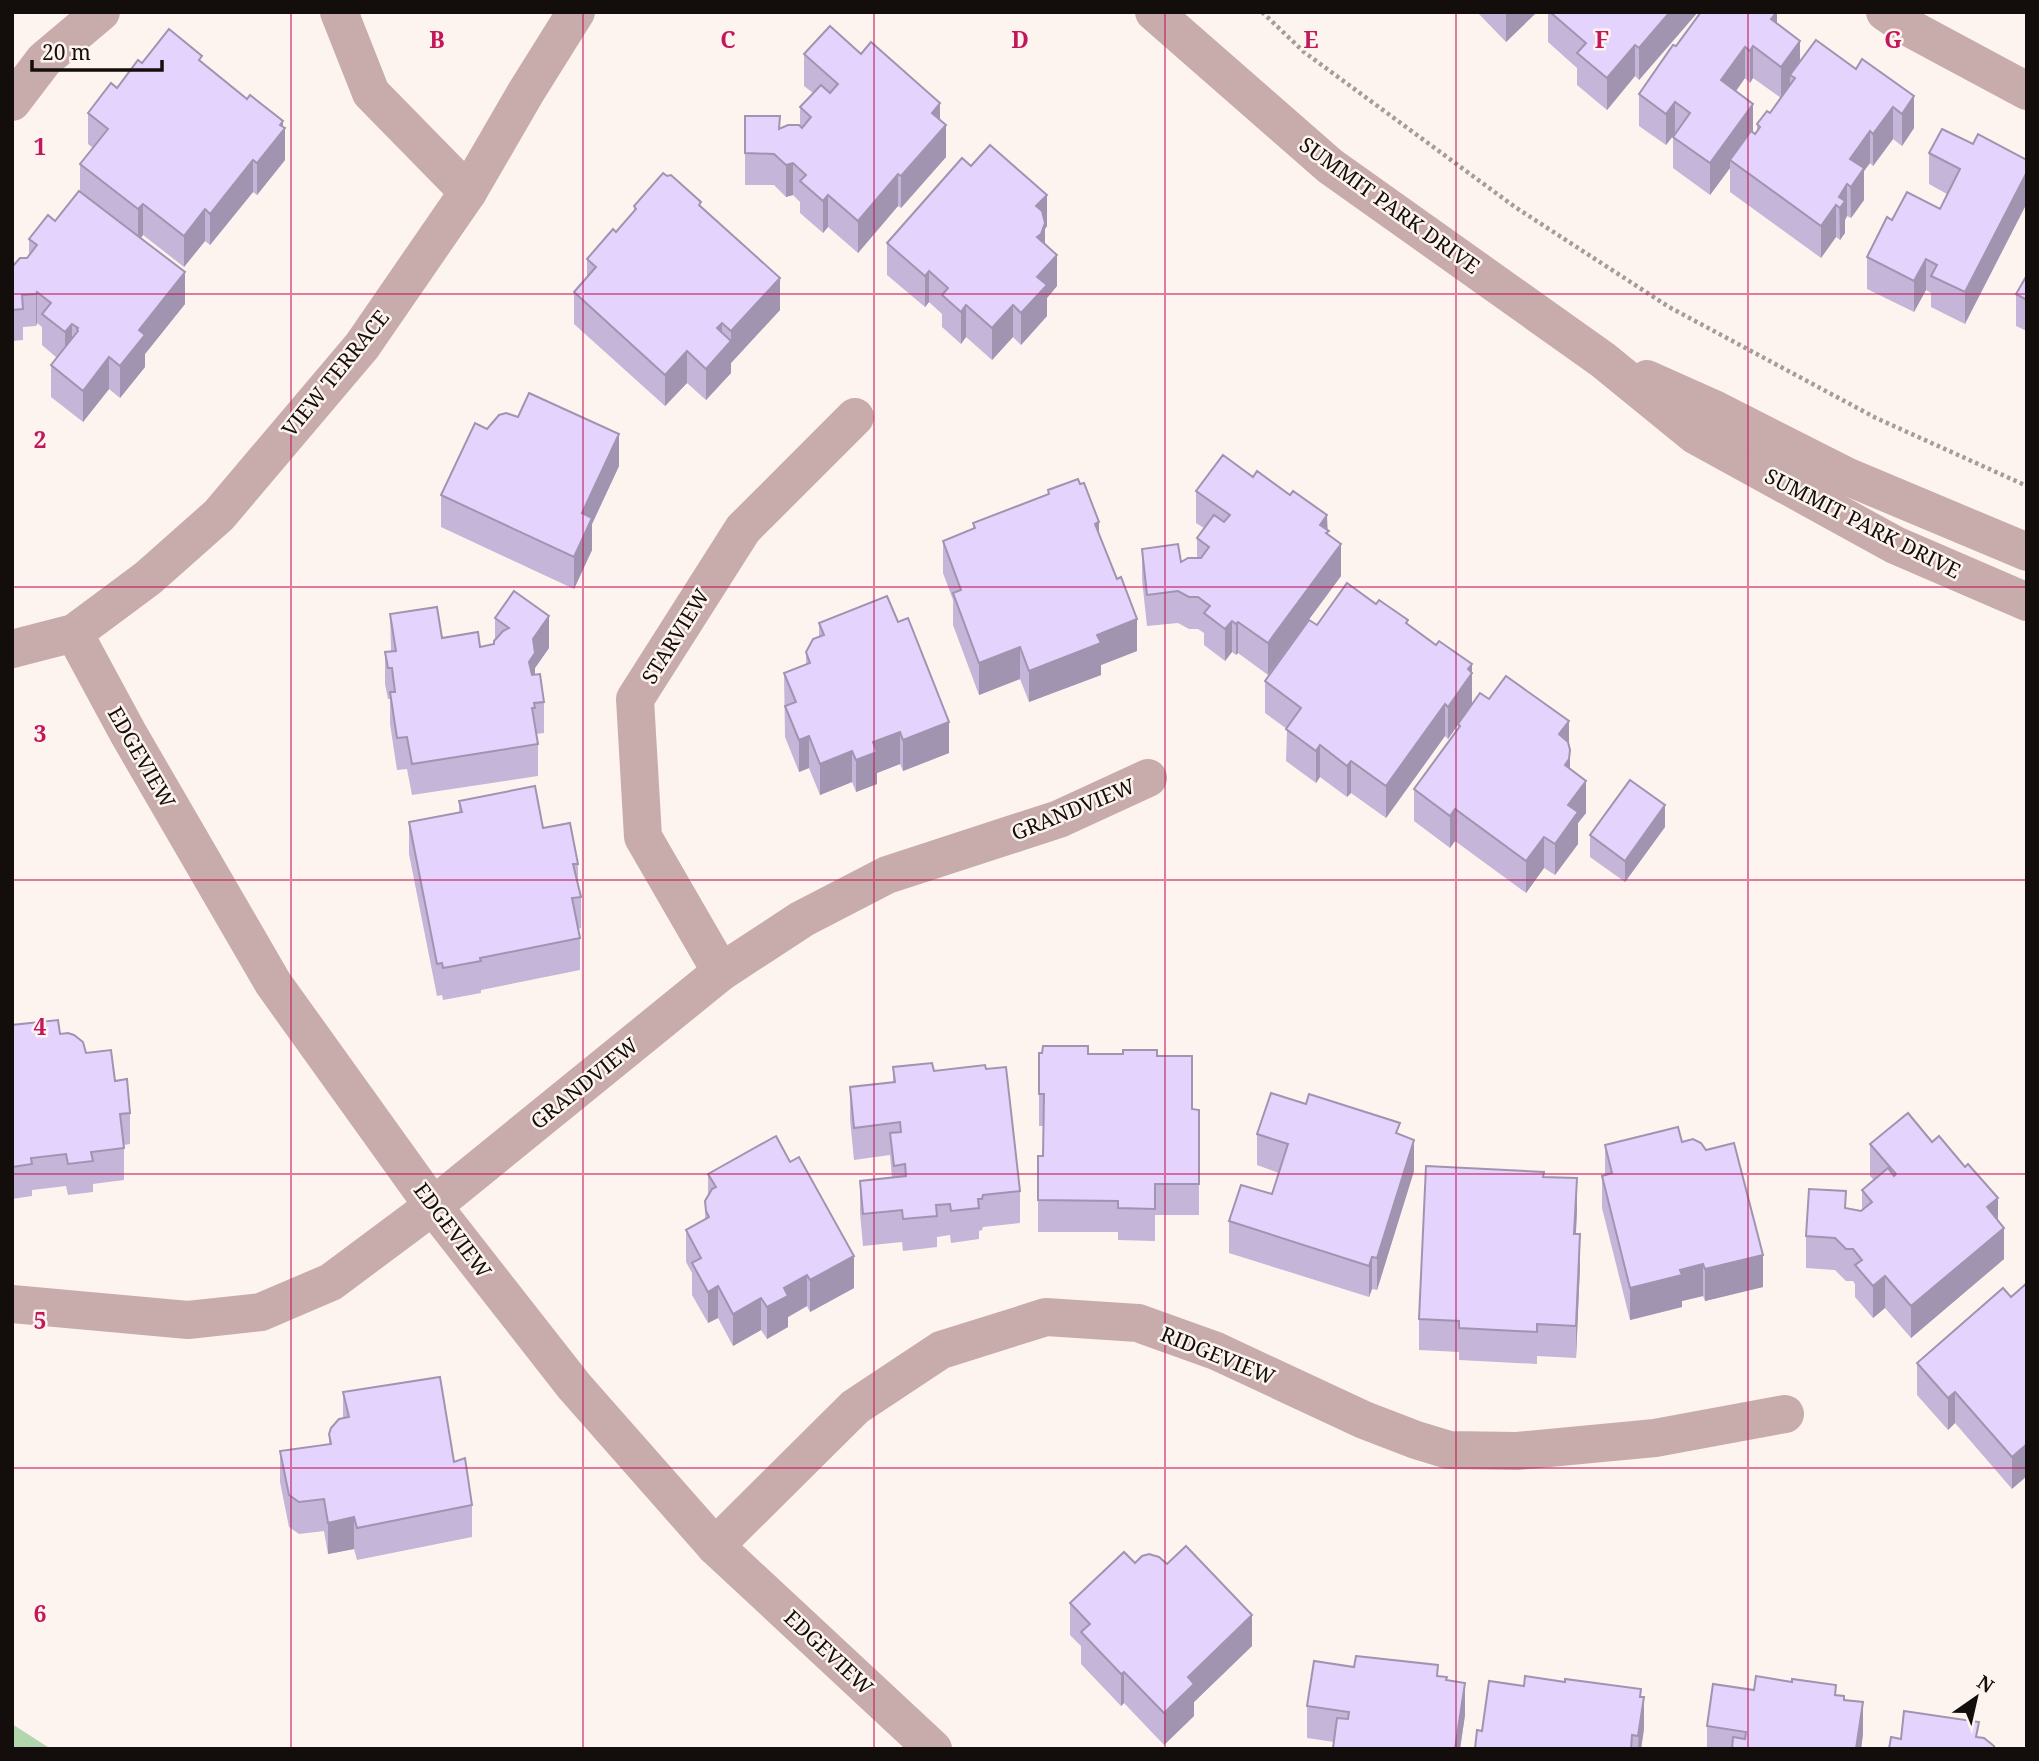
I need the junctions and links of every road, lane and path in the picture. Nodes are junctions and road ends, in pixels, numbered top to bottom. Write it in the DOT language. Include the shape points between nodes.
graph roads {
  1 [pos="101,12"];
  2 [pos="339,12"];
  3 [pos="576,12"];
  4 [pos="1154,12"];
  5 [pos="1262,12"];
  6 [pos="1885,12"];
  7 [pos="2027,91"];
  8 [pos="12,102"];
  9 [pos="468,192"];
  10 [pos="1603,359"];
  11 [pos="855,417"];
  12 [pos="2027,486"];
  13 [pos="2027,552"];
  14 [pos="2027,603"];
  15 [pos="74,633"];
  16 [pos="12,649"];
  17 [pos="1148,778"];
  18 [pos="721,972"];
  19 [pos="433,1206"];
  20 [pos="12,1304"];
  21 [pos="1785,1414"];
  22 [pos="715,1546"];
  23 [pos="933,1749"];
  1 -- 8 [label="street" via="44,60"];
  2 -- 9 [label="street" via="371,93"];
  3 -- 9 [label="street, VIEW TERRACE"];
  4 -- 10 [label="street, SUMMIT PARK DRIVE" via="1330,166"];
  5 -- 12 [label="path" via="1304,52 1516,208 1670,307 1876,418"];
  6 -- 7 [label="street"];
  9 -- 15 [label="street, VIEW TERRACE" via="362,346 219,515 148,578"];
  10 -- 13 [label="street, SUMMIT PARK DRIVE" via="1846,476"];
  10 -- 14 [label="street, SUMMIT PARK DRIVE" via="1695,435 1895,545"];
  11 -- 18 [label="street, STARVIEW" via="743,529 635,699 643,837"];
  15 -- 16 [label="street, VIEW TERRACE"];
  15 -- 19 [label="street, EDGEVIEW" via="273,983"];
  17 -- 18 [label="street, GRANDVIEW" via="1059,819 887,875 802,919"];
  18 -- 19 [label="street, GRANDVIEW"];
  19 -- 20 [label="street, GRANDVIEW" via="331,1282 261,1312 188,1320"];
  19 -- 22 [label="street, EDGEVIEW" via="574,1386"];
  21 -- 22 [label="street, RIDGEVIEW" via="1655,1438 1517,1451 1449,1450 1364,1420 1216,1351 1138,1323 1046,1317 941,1350 855,1407"];
  22 -- 23 [label="street, EDGEVIEW"];
}
